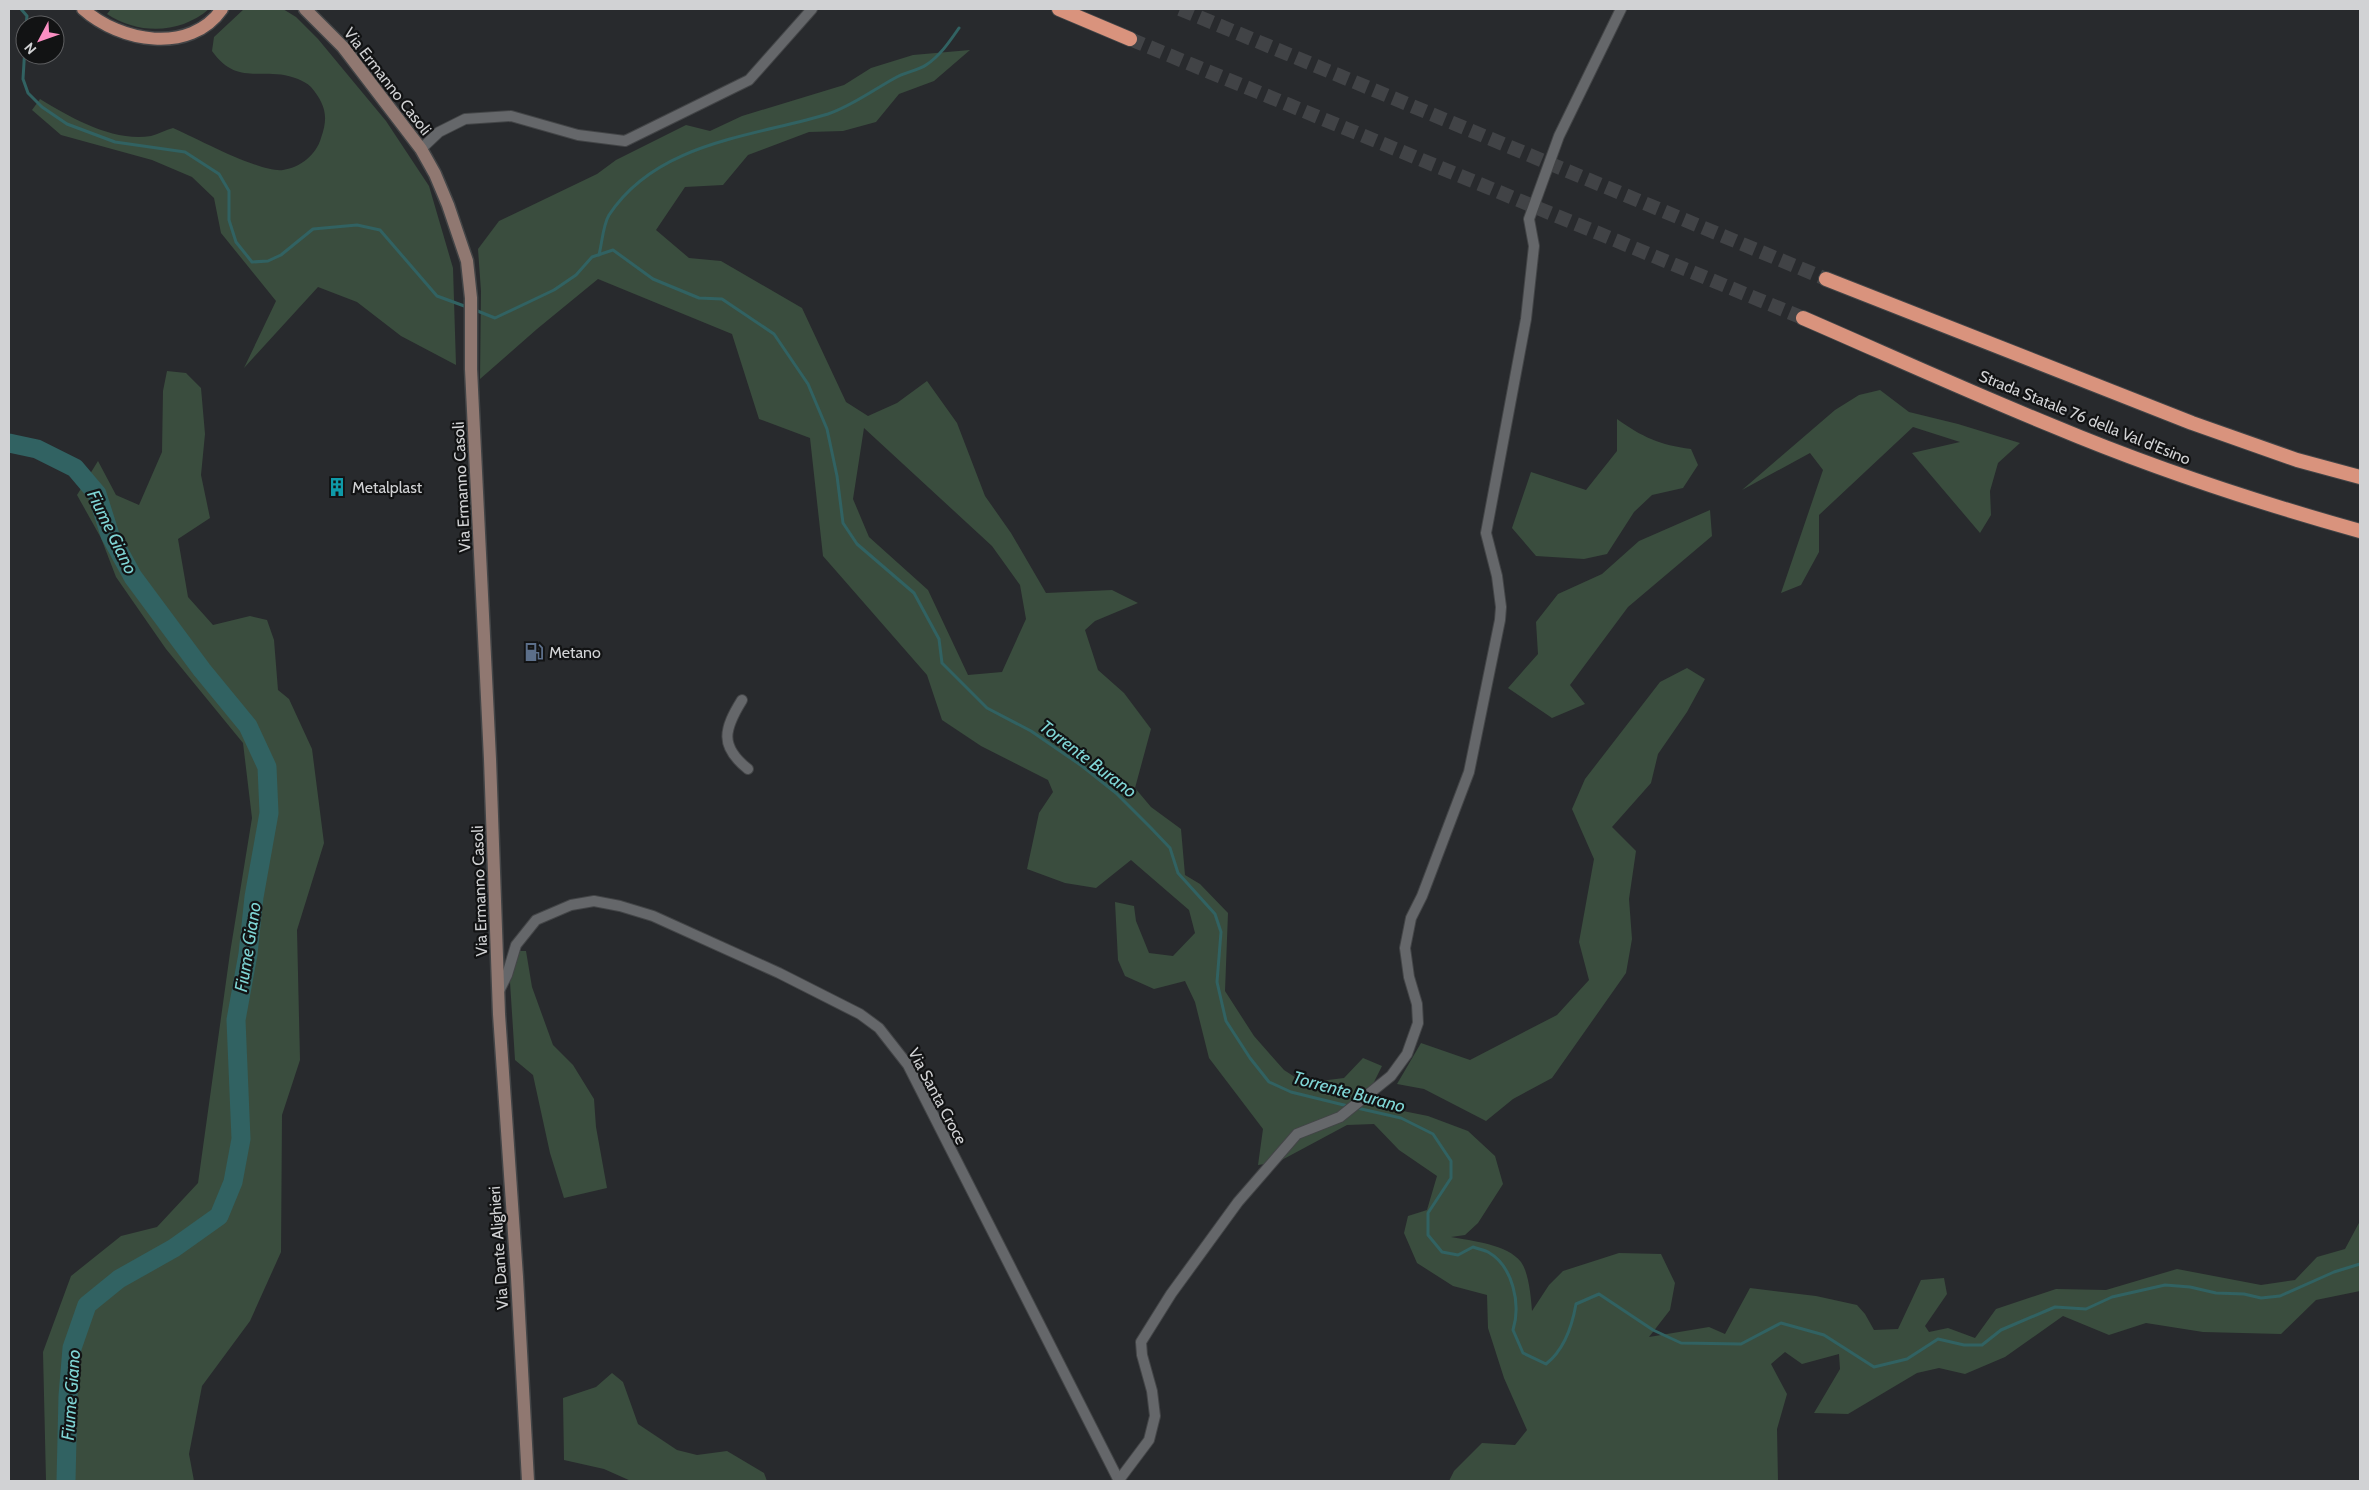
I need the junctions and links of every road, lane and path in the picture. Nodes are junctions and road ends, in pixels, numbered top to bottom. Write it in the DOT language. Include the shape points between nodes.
graph roads {
  1 [pos="305,9"];
  2 [pos="812,9"];
  3 [pos="1059,9"];
  4 [pos="1620,9"];
  5 [pos="84,10"];
  6 [pos="222,11"];
  7 [pos="1130,39"];
  8 [pos="421,149"];
  9 [pos="1826,278"];
  10 [pos="1803,318"];
  11 [pos="2360,477"];
  12 [pos="2360,531"];
  13 [pos="742,700"];
  14 [pos="748,769"];
  15 [pos="499,991"];
  16 [pos="499,1014"];
  17 [pos="528,1481"];
  18 [pos="1119,1481"];
  1 -- 8 [label="main road, Via Ermanno Casoli" via="343,46"];
  2 -- 8 [label="street" via="749,80 625,141 578,135 512,116 465,119 439,132"];
  3 -- 7 [label="highway"];
  4 -- 18 [label="street" via="1559,136 1529,219 1534,246 1526,319 1486,533 1501,607 1497,642 1469,772 1411,918 1405,948 1418,1024 1406,1054 1392,1076 1340,1117 1296,1134 1238,1202 1171,1294 1141,1342 1155,1416 1150,1440"];
  5 -- 6 [label="main road" via="111,29 156,39 179,36 209,24"];
  8 -- 15 [label="main road, Via Ermanno Casoli" via="435,174 467,261 471,298 471,369"];
  9 -- 11 [label="highway, Strada Statale 76 della Val d'Esino" via="2192,423 2297,460"];
  10 -- 12 [label="highway, Strada Statale 76 della Val d'Esino" via="2062,430 2180,475"];
  13 -- 14 [label="street" via="728,722 727,736 728,747 734,757"];
  15 -- 16 [label="main road, Via Ermanno Casoli"];
  15 -- 18 [label="street, Via Santa Croce" via="516,945 536,920 571,905 594,901 653,916 778,973 860,1014 879,1028 908,1065"];
  16 -- 17 [label="main road, Via Dante Alighieri"];
}
